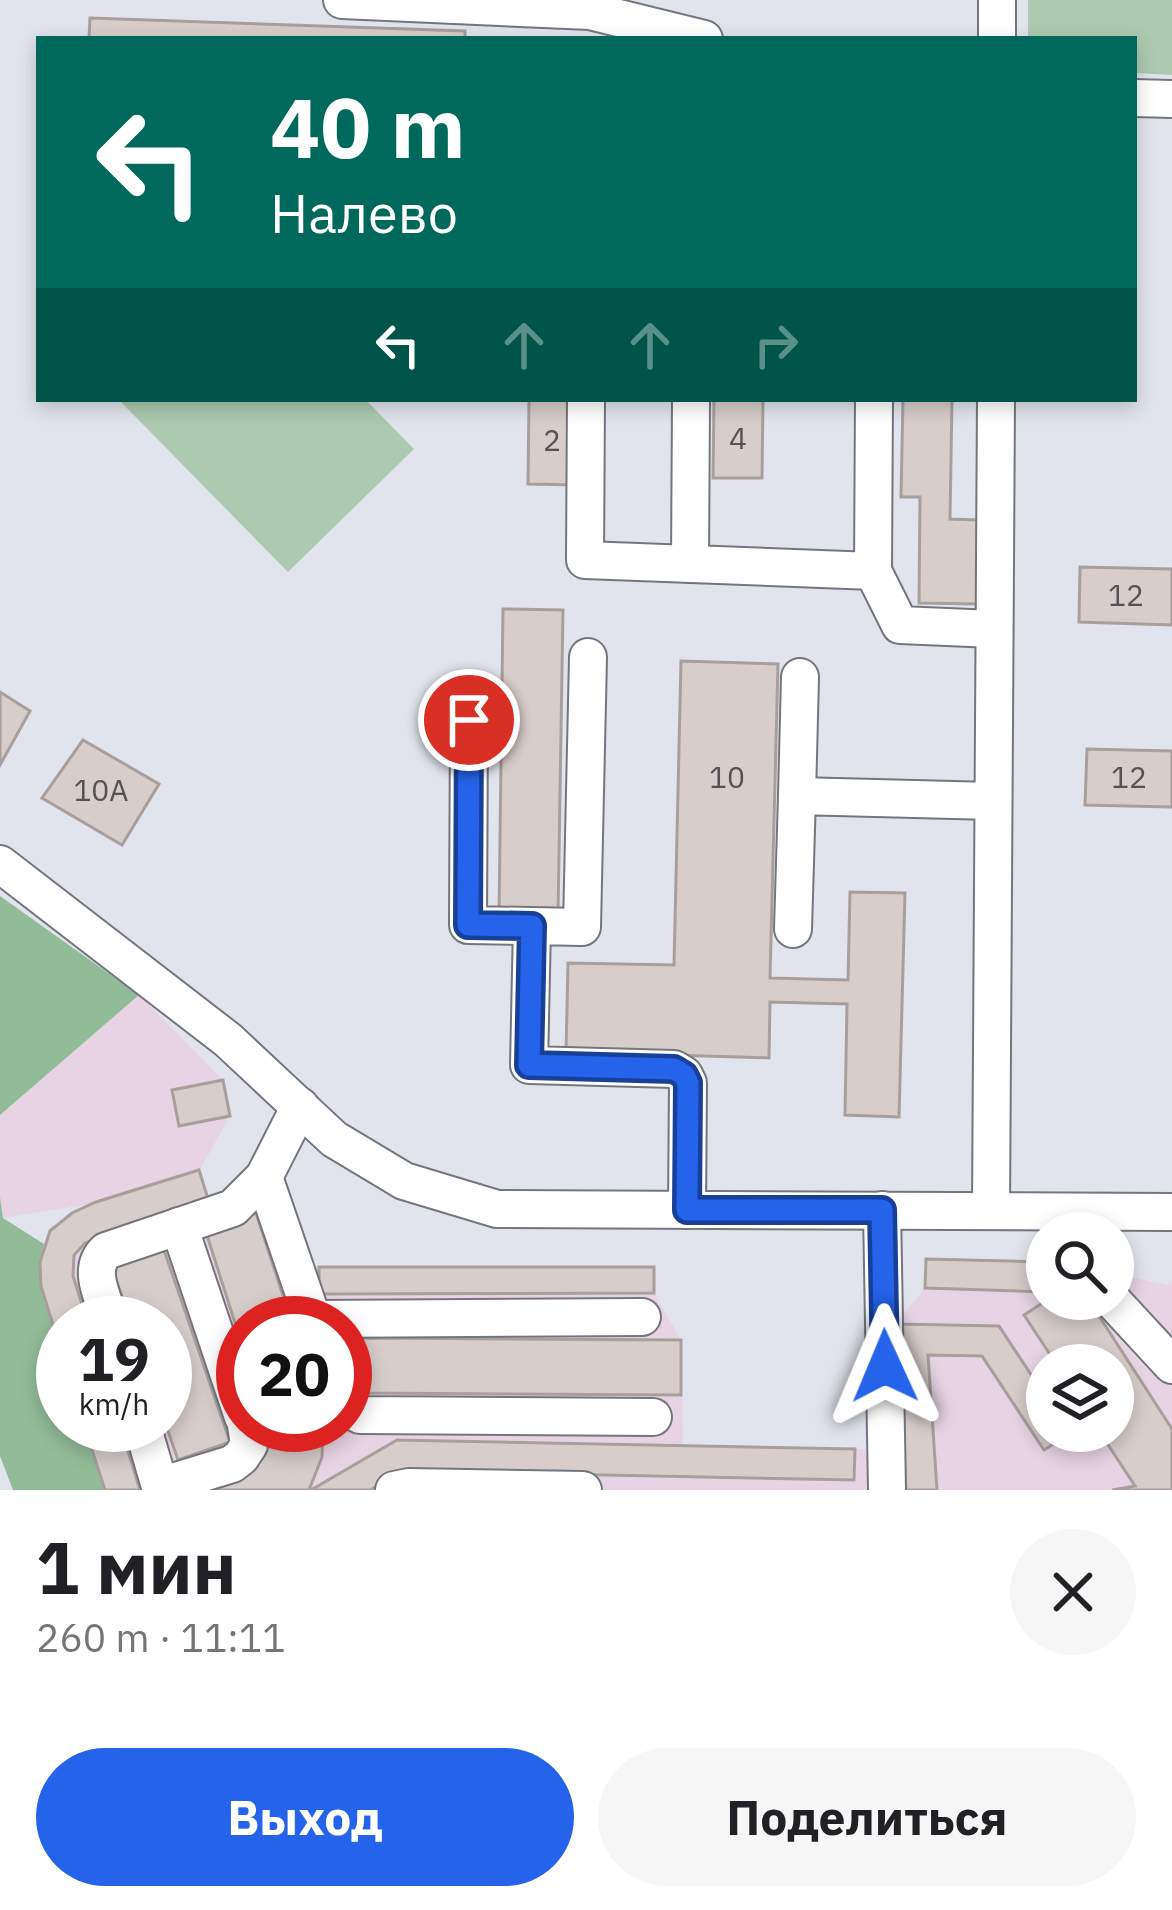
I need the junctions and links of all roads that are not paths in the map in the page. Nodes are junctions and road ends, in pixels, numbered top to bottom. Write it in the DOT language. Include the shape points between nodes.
graph roads {
  1 [pos="342,0"];
  2 [pos="997,0"];
  3 [pos="590,25"];
  4 [pos="681,36"];
  5 [pos="997,36"];
  6 [pos="1137,98"];
  7 [pos="1172,99"];
  8 [pos="586,402"];
  9 [pos="692,402"];
  10 [pos="874,402"];
  11 [pos="996,402"];
  12 [pos="689,564"];
  13 [pos="873,571"];
  14 [pos="994,629"];
  15 [pos="588,657"];
  16 [pos="800,677"];
  17 [pos="469,720"];
  18 [pos="797,796"];
  19 [pos="993,801"];
  20 [pos="0,864"];
  21 [pos="532,926"];
  22 [pos="793,928"];
  23 [pos="300,1106"];
  24 [pos="264,1177"];
  25 [pos="687,1210"];
  26 [pos="882,1210"];
  27 [pos="991,1211"];
  28 [pos="1172,1212"];
  29 [pos="1026,1215"];
  30 [pos="1134,1216"];
  31 [pos="179,1226"];
  32 [pos="103,1296"];
  33 [pos="305,1296"];
  34 [pos="641,1317"];
  35 [pos="372,1320"];
  36 [pos="1130,1320"];
  37 [pos="216,1337"];
  38 [pos="1172,1365"];
  39 [pos="372,1415"];
  40 [pos="653,1417"];
  41 [pos="150,1452"];
  42 [pos="245,1452"];
  43 [pos="161,1488"];
  44 [pos="394,1490"];
  45 [pos="583,1490"];
  46 [pos="887,1490"];
  1 -- 3 [label="street"];
  2 -- 5 [label="street"];
  3 -- 4 [label="street"];
  6 -- 7 [label="street"];
  8 -- 12 [label="street" via="585,560"];
  9 -- 12 [label="street"];
  10 -- 13 [label="street"];
  11 -- 14 [label="street"];
  12 -- 13 [label="street"];
  13 -- 14 [label="street" via="900,625"];
  14 -- 19 [label="street"];
  15 -- 21 [label="street" via="582,927"];
  16 -- 18 [label="street"];
  17 -- 21 [label="street" via="468,925"];
  18 -- 19 [label="street"];
  18 -- 22 [label="street"];
  19 -- 27 [label="street"];
  20 -- 23 [label="street" via="228,1040"];
  21 -- 25 [label="street" via="529,1065 684,1075"];
  23 -- 24 [label="street"];
  23 -- 25 [label="street" via="334,1139 404,1180 497,1209"];
  24 -- 31 [label="street" via="233,1208"];
  24 -- 33 [label="street"];
  25 -- 26 [label="street"];
  26 -- 27 [label="street"];
  26 -- 46 [label="street"];
  27 -- 29 [label="street"];
  28 -- 30 [label="street"];
  31 -- 32 [label="street" via="106,1251 95,1272"];
  31 -- 37 [label="street"];
  34 -- 35 [label="street"];
  36 -- 38 [label="street"];
  39 -- 40 [label="street"];
  41 -- 43 [label="street"];
  42 -- 43 [label="street"];
  44 -- 45 [label="street"];
}
